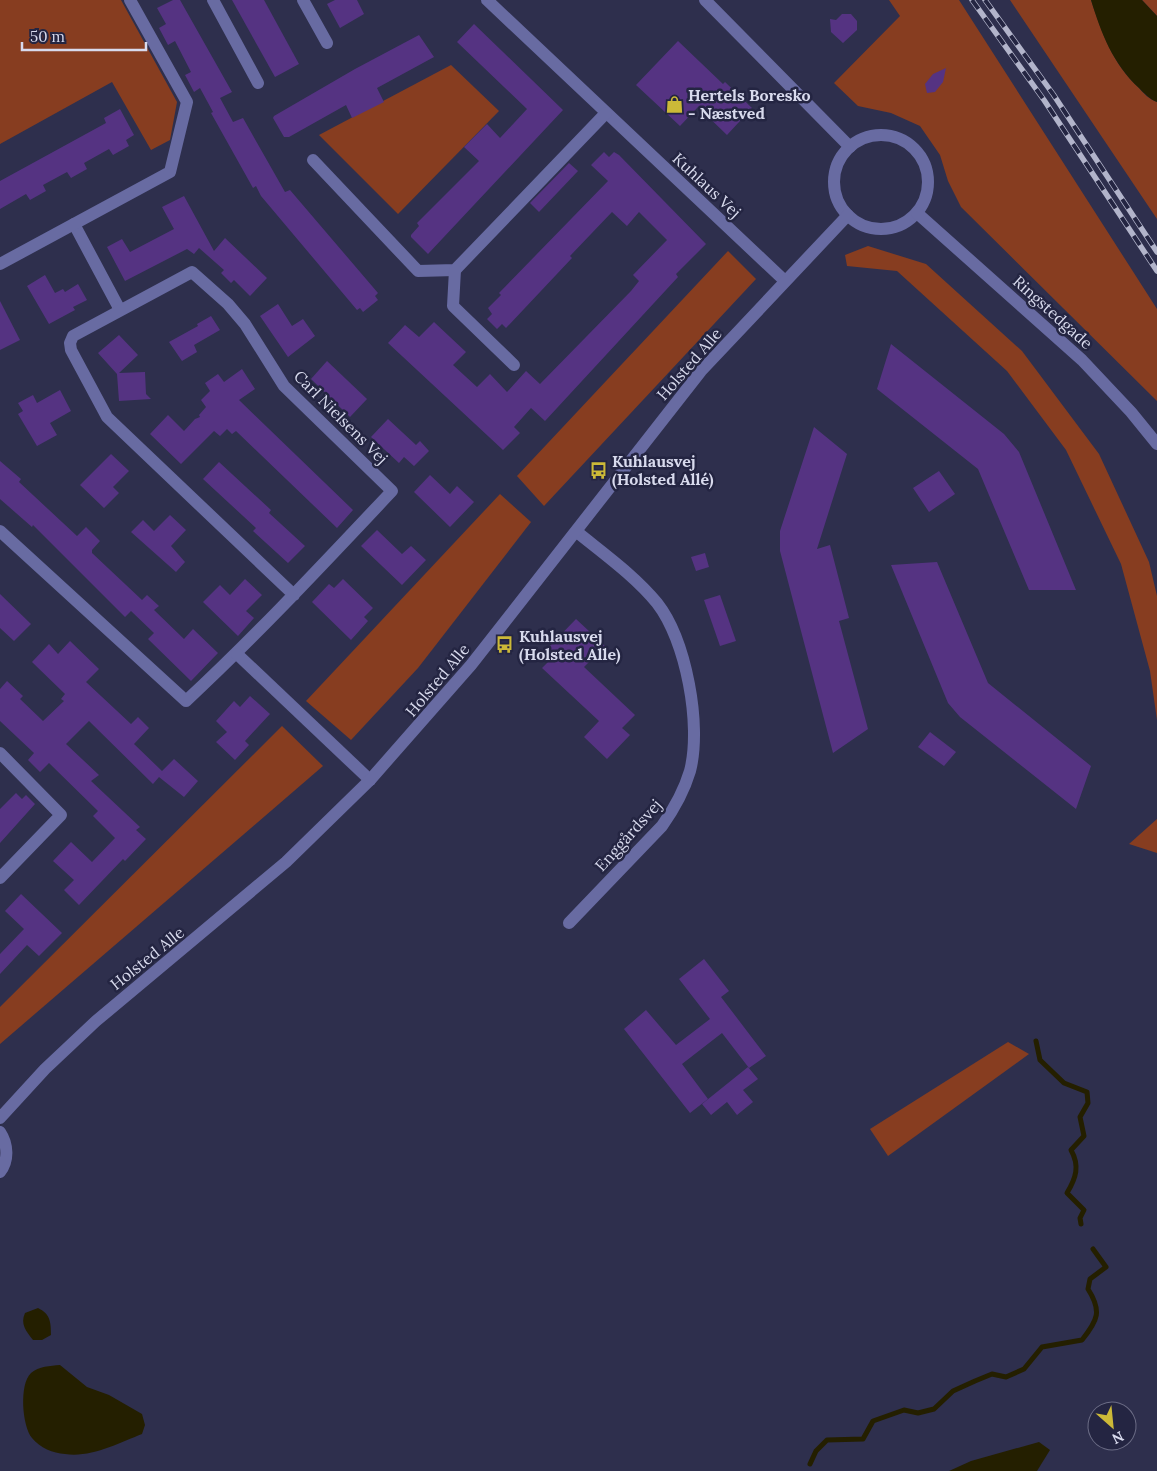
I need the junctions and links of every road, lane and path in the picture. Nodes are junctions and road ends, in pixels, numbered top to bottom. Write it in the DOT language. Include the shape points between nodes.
graph roads {
  1 [pos="130,0"];
  2 [pos="214,0"];
  3 [pos="303,0"];
  4 [pos="488,0"];
  5 [pos="705,0"];
  6 [pos="327,43"];
  7 [pos="258,84"];
  8 [pos="606,113"];
  9 [pos="850,147"];
  10 [pos="312,160"];
  11 [pos="917,213"];
  12 [pos="848,215"];
  13 [pos="74,224"];
  14 [pos="0,264"];
  15 [pos="455,270"];
  16 [pos="784,281"];
  17 [pos="120,310"];
  18 [pos="514,365"];
  19 [pos="1157,444"];
  20 [pos="0,530"];
  21 [pos="577,532"];
  22 [pos="294,595"];
  23 [pos="237,654"];
  24 [pos="0,753"];
  25 [pos="370,780"];
  26 [pos="0,878"];
  27 [pos="568,922"];
  28 [pos="0,1118"];
  29 [pos="0,1132"];
  30 [pos="0,1172"];
  1 -- 13 [label="street" via="187,102 170,172"];
  2 -- 7 [label="street"];
  3 -- 6 [label="street"];
  4 -- 8 [label="street, Kuhlaus Vej"];
  5 -- 9 [label="street"];
  8 -- 15 [label="street"];
  8 -- 16 [label="street, Kuhlaus Vej"];
  9 -- 11 [label="street" via="878,135 894,137 908,144 926,169 928,184 925,200"];
  9 -- 12 [label="street" via="840,159 835,181 839,202"];
  10 -- 15 [label="street" via="418,271"];
  11 -- 12 [label="street" via="905,223 875,229"];
  11 -- 19 [label="street, Ringstedgade" via="1082,360"];
  12 -- 16 [label="street, Holsted Alle"];
  13 -- 14 [label="street"];
  13 -- 17 [label="street"];
  15 -- 18 [label="street" via="454,306"];
  16 -- 21 [label="street, Holsted Alle" via="695,379"];
  17 -- 22 [label="street, Carl Nielsens Vej" via="73,336 70,343 107,418"];
  17 -- 22 [label="street, Carl Nielsens Vej" via="192,272 245,324 284,386 392,491"];
  20 -- 23 [label="street, Carl Nielsens Vej" via="186,701"];
  21 -- 25 [label="street, Holsted Alle" via="461,678"];
  21 -- 27 [label="street, Enggårdsvej" via="642,587 672,628 688,680 694,744 690,772 675,808 662,826"];
  22 -- 23 [label="street, Carl Nielsens Vej"];
  23 -- 25 [label="street"];
  24 -- 26 [label="street" via="61,815"];
  25 -- 28 [label="street, Holsted Alle" via="286,862 96,1022 45,1069"];
  29 -- 30 [label="street" via="6,1146 6,1158"];
}
